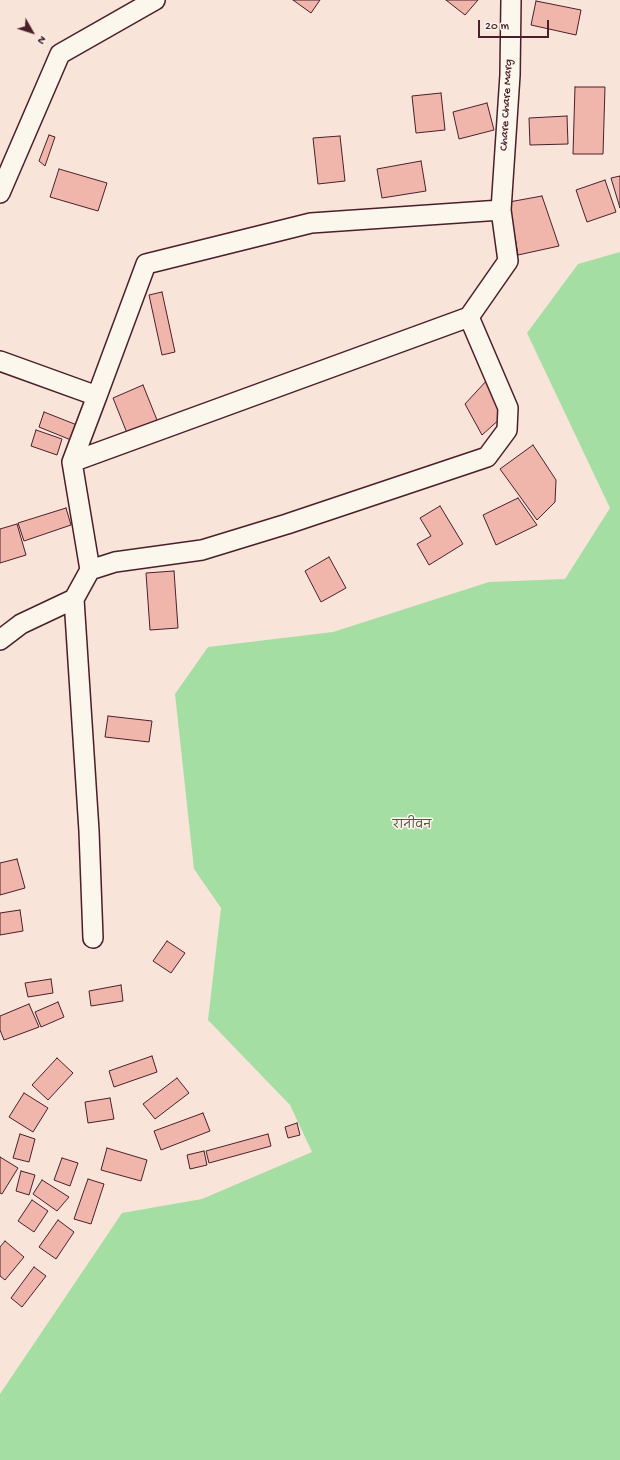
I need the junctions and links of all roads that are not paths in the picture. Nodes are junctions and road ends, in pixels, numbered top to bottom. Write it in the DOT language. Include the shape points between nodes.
graph roads {
  1 [pos="154,0"];
  2 [pos="511,0"];
  3 [pos="0,193"];
  4 [pos="501,210"];
  5 [pos="468,317"];
  6 [pos="0,361"];
  7 [pos="97,396"];
  8 [pos="72,462"];
  9 [pos="90,570"];
  10 [pos="74,599"];
  11 [pos="0,640"];
  12 [pos="92,938"];
  1 -- 3 [label="street" via="60,54"];
  2 -- 4 [label="street, Chare Chare Marg" via="510,75"];
  4 -- 5 [label="street, Chare Chare Marg" via="508,261"];
  4 -- 7 [label="street" via="311,223 146,264"];
  5 -- 8 [label="street"];
  5 -- 9 [label="street" via="508,408 507,430 487,457 202,550 115,562"];
  6 -- 7 [label="street"];
  7 -- 8 [label="street"];
  8 -- 9 [label="street"];
  9 -- 10 [label="street"];
  10 -- 11 [label="street" via="21,624"];
  10 -- 12 [label="street" via="89,831"];
}
